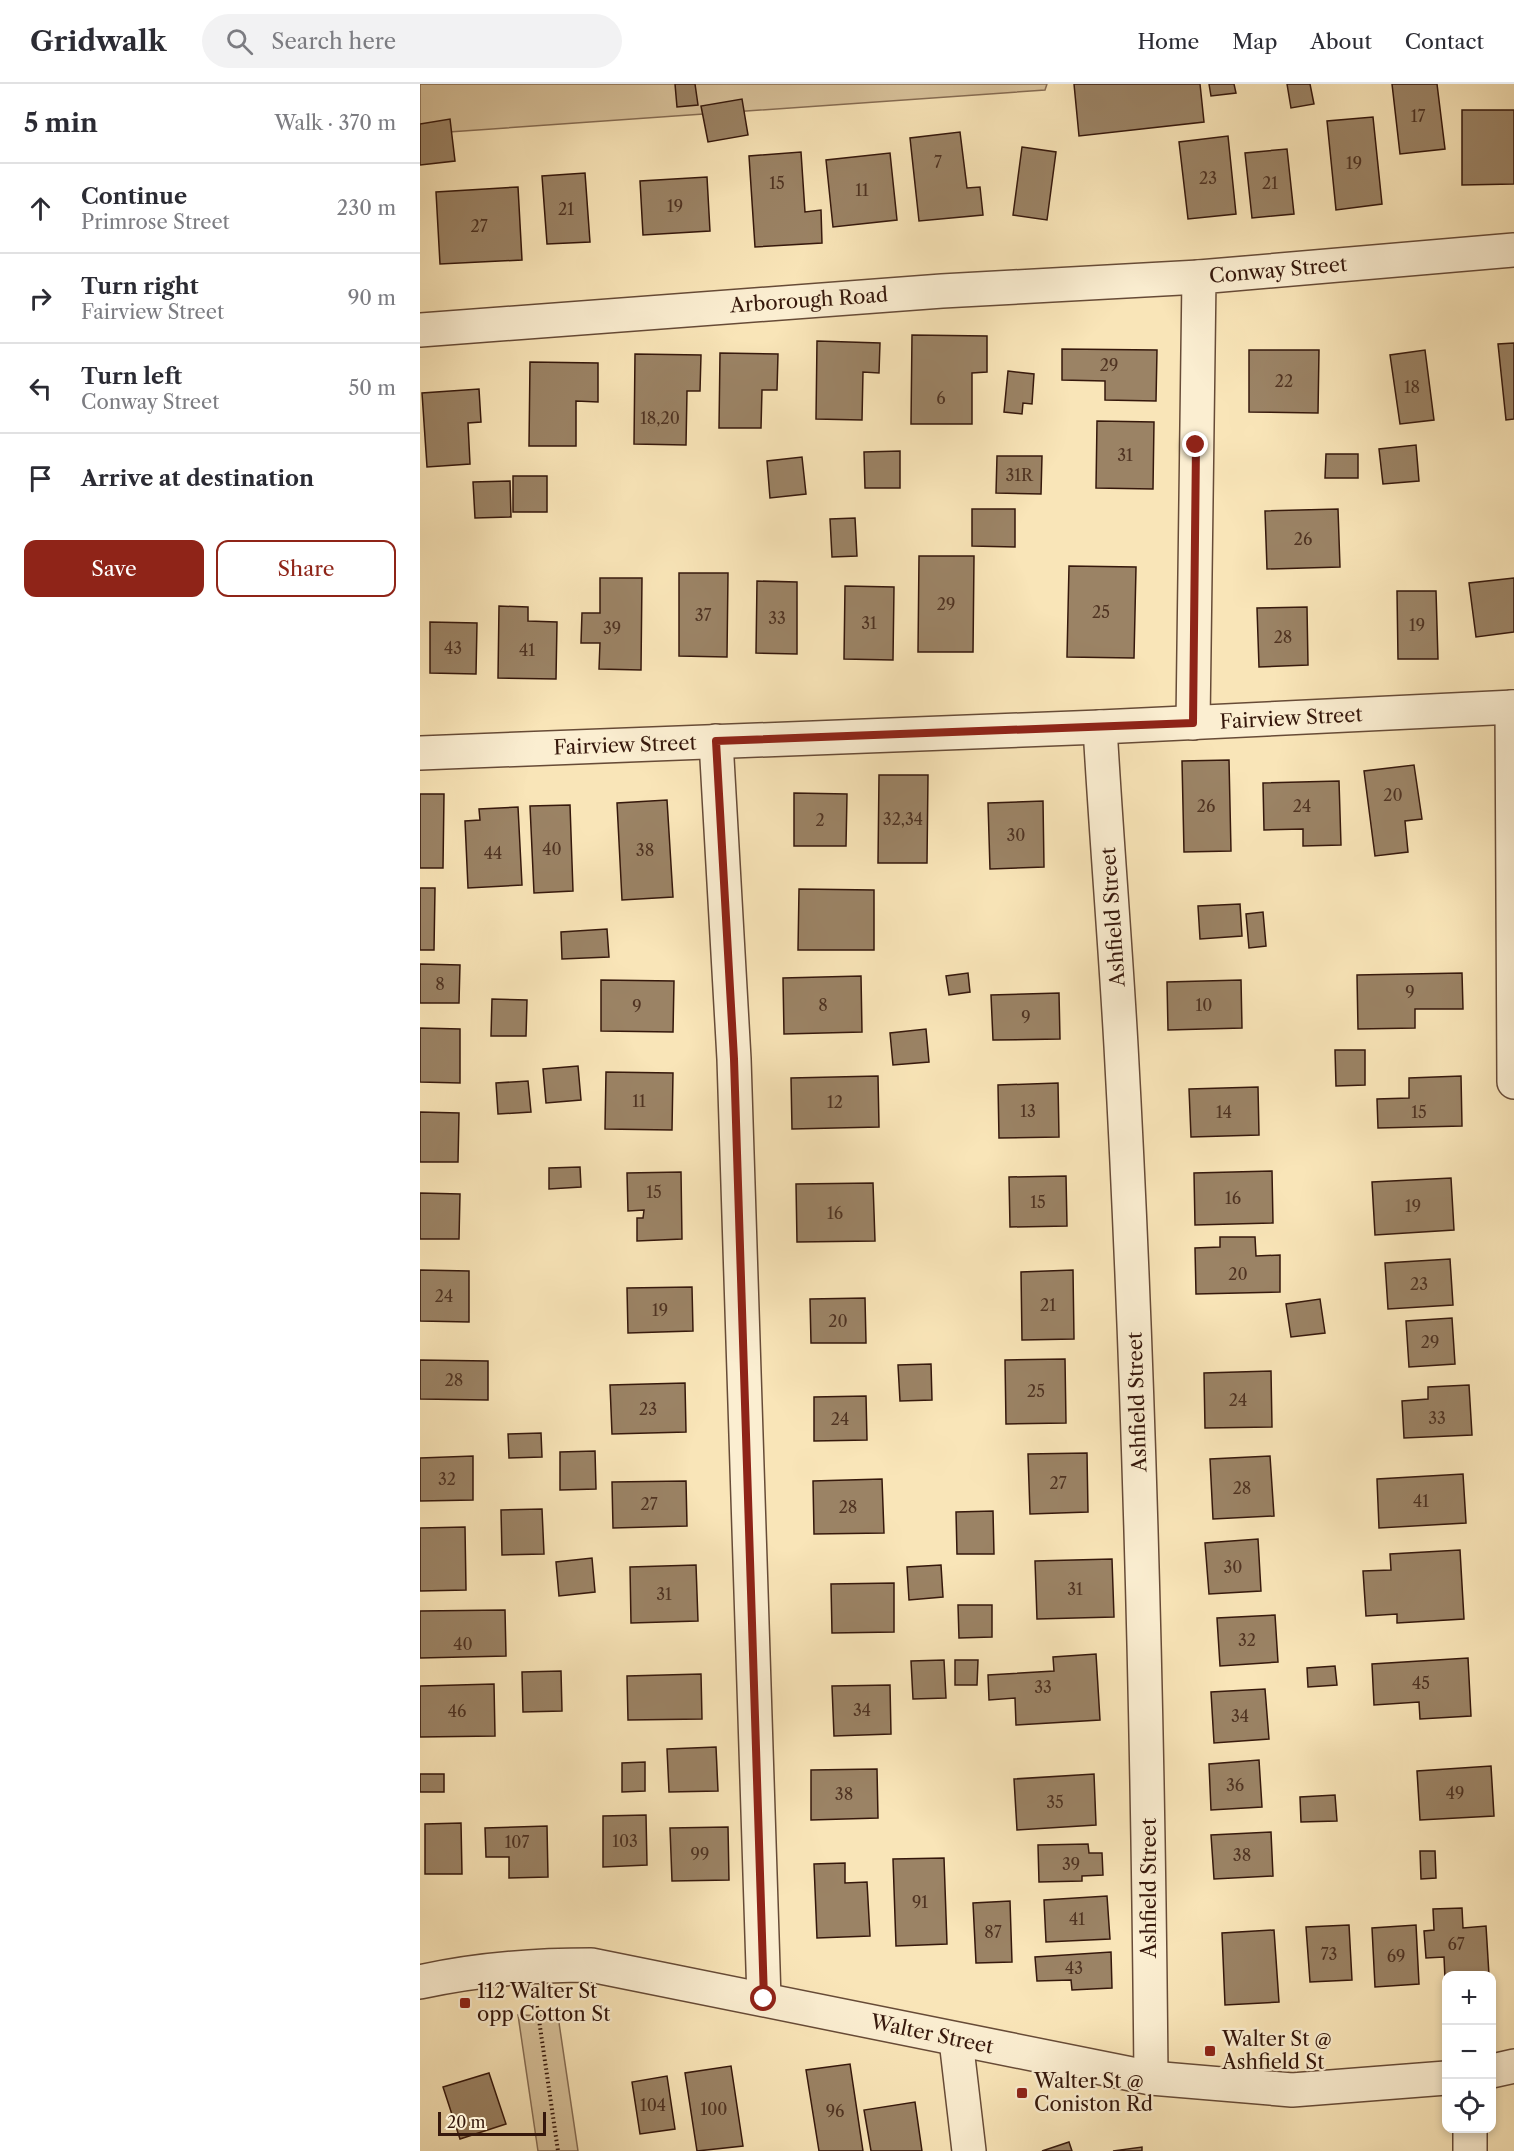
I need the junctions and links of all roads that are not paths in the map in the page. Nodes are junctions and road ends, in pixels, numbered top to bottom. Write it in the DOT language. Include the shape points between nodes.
graph roads {
  1 [pos="1514,250"];
  2 [pos="1199,277"];
  3 [pos="420,330"];
  4 [pos="1513,707"];
  5 [pos="1193,723"];
  6 [pos="1100,727"];
  7 [pos="716,741"];
  8 [pos="420,753"];
  9 [pos="1514,1082"];
  10 [pos="420,1982"];
  11 [pos="764,1999"];
  12 [pos="956,2040"];
  13 [pos="1514,2066"];
  14 [pos="1496,2070"];
  15 [pos="1151,2078"];
  16 [pos="1442,2078"];
  17 [pos="1470,2133"];
  18 [pos="969,2151"];
  19 [pos="1470,2151"];
  1 -- 2 [label="street, Conway Street"];
  2 -- 3 [label="street, Arborough Road" via="942,291"];
  2 -- 5 [label="street, Conway Street"];
  4 -- 5 [label="street, Fairview Street"];
  4 -- 9 [label="street"];
  5 -- 6 [label="street, Fairview Street"];
  6 -- 7 [label="street, Fairview Street"];
  6 -- 15 [label="street, Ashfield Street" via="1121,1045 1138,1431 1148,1738"];
  7 -- 8 [label="street, Fairview Street"];
  7 -- 11 [label="street" via="734,1059"];
  10 -- 11 [label="street, Walter Street" via="471,1970 591,1965"];
  11 -- 12 [label="street, Walter Street"];
  12 -- 15 [label="street, Walter Street"];
  12 -- 18 [label="street"];
  13 -- 14 [label="street"];
  15 -- 16 [label="street, Walter Street" via="1292,2090"];
  17 -- 19 [label="street"];
}
